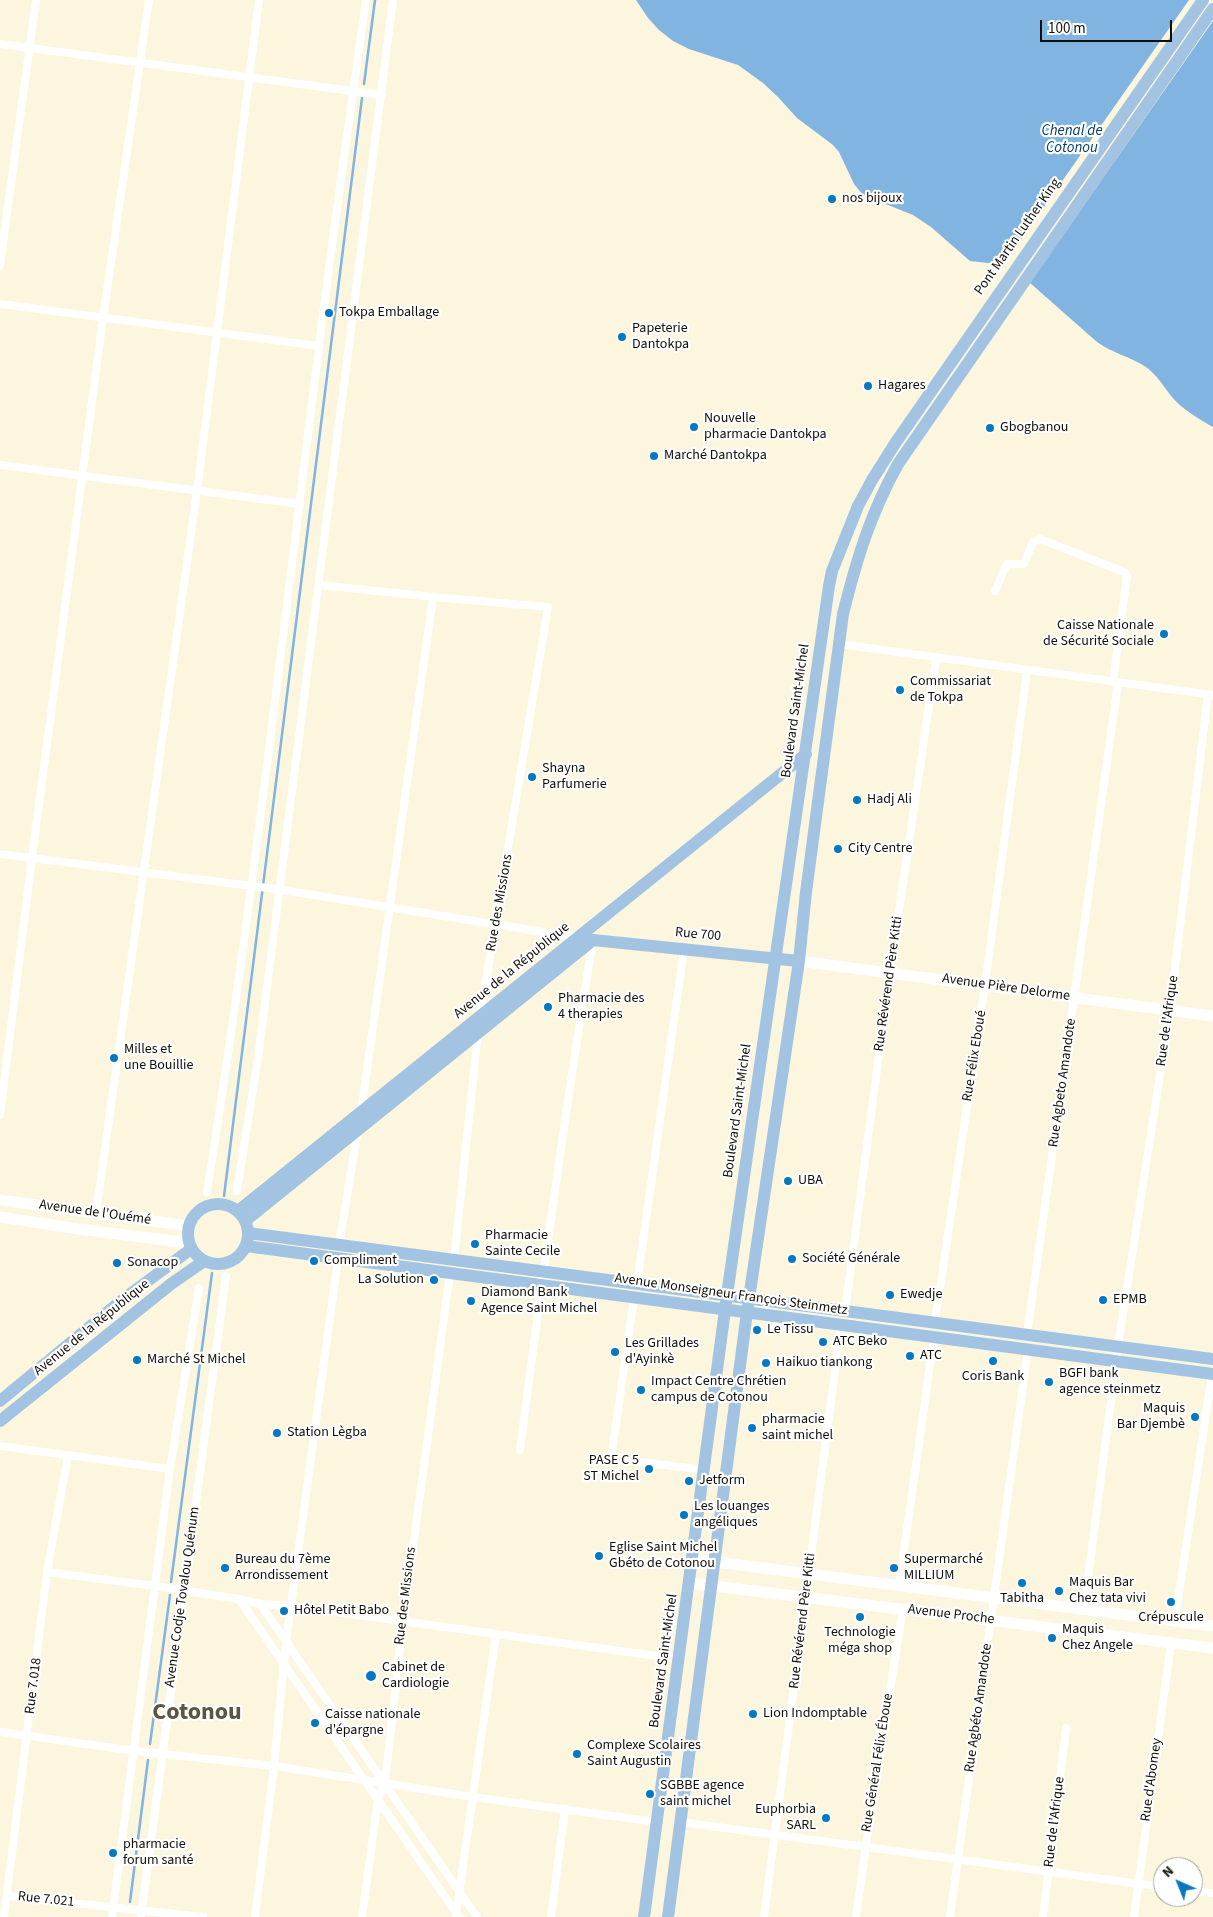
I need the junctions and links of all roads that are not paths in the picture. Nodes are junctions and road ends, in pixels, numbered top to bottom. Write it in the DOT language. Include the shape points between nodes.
graph roads {
  1 [pos="36,0"];
  2 [pos="148,0"];
  3 [pos="259,0"];
  4 [pos="366,0"];
  5 [pos="393,0"];
  6 [pos="1203,0"];
  7 [pos="1213,9"];
  8 [pos="0,44"];
  9 [pos="30,48"];
  10 [pos="140,63"];
  11 [pos="250,78"];
  12 [pos="353,92"];
  13 [pos="382,95"];
  14 [pos="0,265"];
  15 [pos="0,304"];
  16 [pos="103,318"];
  17 [pos="218,333"];
  18 [pos="962,344"];
  19 [pos="319,346"];
  20 [pos="0,465"];
  21 [pos="83,476"];
  22 [pos="197,491"];
  23 [pos="300,504"];
  24 [pos="320,585"];
  25 [pos="995,591"];
  26 [pos="433,597"];
  27 [pos="839,644"];
  28 [pos="936,658"];
  29 [pos="1027,670"];
  30 [pos="1116,682"];
  31 [pos="1210,695"];
  32 [pos="806,754"];
  33 [pos="0,854"];
  34 [pos="32,858"];
  35 [pos="143,872"];
  36 [pos="254,887"];
  37 [pos="278,889"];
  38 [pos="390,907"];
  39 [pos="497,924"];
  40 [pos="577,938"];
  41 [pos="593,940"];
  42 [pos="684,949"];
  43 [pos="775,957"];
  44 [pos="799,961"];
  45 [pos="890,972"];
  46 [pos="986,985"];
  47 [pos="1075,997"];
  48 [pos="1170,1010"];
  49 [pos="480,1016"];
  50 [pos="1213,1016"];
  51 [pos="478,1033"];
  52 [pos="361,1112"];
  53 [pos="0,1115"];
  54 [pos="358,1130"];
  55 [pos="237,1191"];
  56 [pos="207,1192"];
  57 [pos="0,1200"];
  58 [pos="96,1213"];
  59 [pos="0,1217"];
  60 [pos="244,1222"];
  61 [pos="189,1226"];
  62 [pos="339,1245"];
  63 [pos="190,1246"];
  64 [pos="246,1246"];
  65 [pos="338,1259"];
  66 [pos="454,1260"];
  67 [pos="204,1261"];
  68 [pos="543,1271"];
  69 [pos="450,1273"];
  70 [pos="226,1276"];
  71 [pos="637,1284"];
  72 [pos="541,1285"];
  73 [pos="199,1288"];
  74 [pos="727,1295"];
  75 [pos="634,1298"];
  76 [pos="750,1298"];
  77 [pos="726,1310"];
  78 [pos="845,1311"];
  79 [pos="747,1312"];
  80 [pos="935,1322"];
  81 [pos="841,1325"];
  82 [pos="1027,1334"];
  83 [pos="934,1337"];
  84 [pos="1118,1346"];
  85 [pos="1028,1349"];
  86 [pos="1213,1359"];
  87 [pos="1116,1361"];
  88 [pos="1212,1374"];
  89 [pos="0,1401"];
  90 [pos="0,1421"];
  91 [pos="0,1446"];
  92 [pos="520,1450"];
  93 [pos="68,1455"];
  94 [pos="170,1469"];
  95 [pos="704,1470"];
  96 [pos="693,1559"];
  97 [pos="714,1562"];
  98 [pos="47,1572"];
  99 [pos="809,1574"];
  100 [pos="690,1582"];
  101 [pos="711,1585"];
  102 [pos="155,1586"];
  103 [pos="899,1586"];
  104 [pos="184,1591"];
  105 [pos="806,1597"];
  106 [pos="994,1598"];
  107 [pos="239,1599"];
  108 [pos="260,1604"];
  109 [pos="291,1606"];
  110 [pos="903,1609"];
  111 [pos="1084,1610"];
  112 [pos="991,1620"];
  113 [pos="1174,1620"];
  114 [pos="402,1621"];
  115 [pos="1213,1626"];
  116 [pos="496,1634"];
  117 [pos="286,1642"];
  118 [pos="1171,1643"];
  119 [pos="1213,1648"];
  120 [pos="679,1659"];
  121 [pos="284,1663"];
  122 [pos="1066,1728"];
  123 [pos="0,1732"];
  124 [pos="28,1736"];
  125 [pos="135,1751"];
  126 [pos="162,1754"];
  127 [pos="274,1766"];
  128 [pos="364,1780"];
  129 [pos="385,1784"];
  130 [pos="473,1797"];
  131 [pos="378,1799"];
  132 [pos="565,1809"];
  133 [pos="657,1822"];
  134 [pos="680,1822"];
  135 [pos="775,1834"];
  136 [pos="865,1847"];
  137 [pos="958,1859"];
  138 [pos="1049,1871"];
  139 [pos="1138,1883"];
  140 [pos="1153,1885"];
  141 [pos="459,1890"];
  142 [pos="7,1896"];
  143 [pos="113,1907"];
  144 [pos="141,1914"];
  145 [pos="457,1916"];
  146 [pos="4,1917"];
  147 [pos="112,1917"];
  148 [pos="203,1917"];
  149 [pos="255,1917"];
  150 [pos="362,1917"];
  151 [pos="478,1917"];
  152 [pos="551,1917"];
  153 [pos="644,1917"];
  154 [pos="668,1917"];
  155 [pos="764,1917"];
  156 [pos="856,1917"];
  157 [pos="950,1917"];
  158 [pos="1042,1917"];
  159 [pos="1134,1917"];
  1 -- 9 [label="street"];
  2 -- 10 [label="street"];
  3 -- 11 [label="street"];
  4 -- 12 [label="street"];
  5 -- 13 [label="street"];
  6 -- 18 [label="main road, Pont Martin Luther King"];
  7 -- 27 [label="main road" via="902,458 881,496 862,542 843,614"];
  8 -- 9 [label="street"];
  9 -- 10 [label="street"];
  9 -- 14 [label="street"];
  10 -- 11 [label="street"];
  10 -- 16 [label="street"];
  11 -- 12 [label="street"];
  11 -- 17 [label="street"];
  12 -- 13 [label="street"];
  12 -- 19 [label="street"];
  13 -- 24 [label="street"];
  15 -- 16 [label="street"];
  16 -- 17 [label="street"];
  16 -- 21 [label="street"];
  17 -- 19 [label="street"];
  17 -- 22 [label="street"];
  18 -- 32 [label="main road, Boulevard Saint-Michel" via="872,480 832,572"];
  19 -- 23 [label="street"];
  20 -- 21 [label="street"];
  21 -- 22 [label="street"];
  21 -- 34 [label="street"];
  22 -- 23 [label="street"];
  22 -- 35 [label="street"];
  23 -- 36 [label="street"];
  24 -- 26 [label="street"];
  24 -- 37 [label="street"];
  25 -- 30 [label="street, Rue Agbeto Amandote" via="1007,564 1024,564 1033,542 1040,539 1124,572 1127,576"];
  26 -- 38 [label="street"];
  26 -- 39 [label="street, Rue des Missions" via="548,608"];
  27 -- 28 [label="street"];
  27 -- 44 [label="main road"];
  28 -- 29 [label="street"];
  28 -- 45 [label="street, Rue Révérend Père Kitti"];
  29 -- 30 [label="street"];
  29 -- 46 [label="street, Rue Félix Eboué"];
  30 -- 31 [label="street"];
  30 -- 47 [label="street, Rue Agbeto Amandote"];
  31 -- 48 [label="street, Rue de l'Afrique"];
  32 -- 40 [label="main road, Avenue de la République"];
  32 -- 43 [label="main road, Boulevard Saint-Michel"];
  33 -- 34 [label="street"];
  34 -- 35 [label="street"];
  34 -- 53 [label="street"];
  35 -- 36 [label="street"];
  35 -- 58 [label="street"];
  36 -- 37 [label="street"];
  36 -- 56 [label="street"];
  37 -- 38 [label="street"];
  37 -- 55 [label="street" via="258,1058"];
  38 -- 39 [label="street"];
  38 -- 52 [label="street"];
  39 -- 40 [label="street"];
  39 -- 49 [label="street, Rue des Missions"];
  40 -- 41 [label="street"];
  40 -- 49 [label="main road, Avenue de la République"];
  41 -- 42 [label="main road, Rue 700"];
  41 -- 51 [label="main road, Avenue de la République"];
  41 -- 68 [label="street"];
  42 -- 43 [label="main road, Rue 700"];
  42 -- 71 [label="street"];
  43 -- 44 [label="main road, Rue 700"];
  43 -- 74 [label="main road, Boulevard Saint-Michel"];
  44 -- 45 [label="street, Avenue Pière Delorme"];
  44 -- 76 [label="main road"];
  45 -- 46 [label="street, Avenue Pière Delorme"];
  45 -- 78 [label="street, Rue Révérend Père Kitti"];
  46 -- 47 [label="street, Avenue Pière Delorme"];
  46 -- 80 [label="street, Rue Félix Eboué"];
  47 -- 48 [label="street, Avenue Pière Delorme"];
  47 -- 82 [label="street, Rue Agbeto Amandote"];
  48 -- 50 [label="street, Avenue Pière Delorme"];
  48 -- 84 [label="street, Rue de l'Afrique"];
  49 -- 51 [label="street, Rue des Missions"];
  49 -- 52 [label="main road, Avenue de la République"];
  51 -- 54 [label="main road, Avenue de la République"];
  51 -- 66 [label="street, Rue des Missions"];
  52 -- 54 [label="street"];
  52 -- 60 [label="main road, Avenue de la République"];
  54 -- 60 [label="main road, Avenue de la République"];
  54 -- 62 [label="street"];
  57 -- 58 [label="street, Avenue de l'Ouémé"];
  58 -- 61 [label="street, Avenue de l'Ouémé"];
  59 -- 63 [label="street, Avenue de l'Ouémé"];
  60 -- 61 [label="main road" via="226,1205 210,1206 198,1212"];
  60 -- 62 [label="main road, Avenue Monseigneur François Steinmetz"];
  60 -- 64 [label="main road"];
  61 -- 63 [label="main road"];
  62 -- 66 [label="main road, Avenue Monseigneur François Steinmetz"];
  63 -- 67 [label="main road"];
  63 -- 89 [label="main road, Avenue de la République"];
  64 -- 65 [label="main road, Avenue Monseigneur François Steinmetz"];
  64 -- 67 [label="main road" via="230,1262 216,1264"];
  65 -- 69 [label="main road, Avenue Monseigneur François Steinmetz"];
  65 -- 109 [label="street"];
  66 -- 68 [label="main road, Avenue Monseigneur François Steinmetz"];
  67 -- 90 [label="main road, Avenue de la République"];
  68 -- 71 [label="main road, Avenue Monseigneur François Steinmetz"];
  68 -- 72 [label="street"];
  69 -- 72 [label="main road, Avenue Monseigneur François Steinmetz"];
  69 -- 114 [label="street, Rue des Missions"];
  70 -- 104 [label="street, Avenue Codje Tovalou Quénum"];
  71 -- 74 [label="main road, Avenue Monseigneur François Steinmetz"];
  72 -- 75 [label="main road, Avenue Monseigneur François Steinmetz"];
  72 -- 92 [label="street"];
  73 -- 94 [label="street, Avenue Codje Tovalou Quénum"];
  74 -- 76 [label="main road, Avenue Monseigneur François Steinmetz"];
  74 -- 77 [label="main road, Boulevard Saint-Michel"];
  75 -- 77 [label="main road, Avenue Monseigneur François Steinmetz"];
  75 -- 95 [label="street" via="612,1453 616,1459"];
  76 -- 78 [label="main road, Avenue Monseigneur François Steinmetz"];
  76 -- 79 [label="main road"];
  77 -- 79 [label="main road, Avenue Monseigneur François Steinmetz"];
  77 -- 95 [label="main road, Boulevard Saint-Michel"];
  78 -- 80 [label="main road, Avenue Monseigneur François Steinmetz"];
  79 -- 81 [label="main road, Avenue Monseigneur François Steinmetz"];
  79 -- 97 [label="main road"];
  80 -- 82 [label="main road, Avenue Monseigneur François Steinmetz"];
  81 -- 83 [label="main road, Avenue Monseigneur François Steinmetz"];
  81 -- 99 [label="street, Rue Révérend Père Kitti"];
  82 -- 84 [label="main road, Avenue Monseigneur François Steinmetz"];
  83 -- 85 [label="main road, Avenue Monseigneur François Steinmetz"];
  83 -- 103 [label="street"];
  84 -- 86 [label="main road, Avenue Monseigneur François Steinmetz"];
  84 -- 87 [label="street, Rue de l'Afrique"];
  85 -- 87 [label="main road, Avenue Monseigneur François Steinmetz"];
  85 -- 106 [label="street, Rue Agbéto Amandote"];
  87 -- 88 [label="main road, Avenue Monseigneur François Steinmetz"];
  87 -- 111 [label="street, Rue de l'Afrique"];
  88 -- 113 [label="street"];
  91 -- 93 [label="street"];
  93 -- 94 [label="street"];
  93 -- 98 [label="street, Rue 7.018"];
  94 -- 102 [label="street, Avenue Codje Tovalou Quénum"];
  95 -- 96 [label="main road, Boulevard Saint-Michel"];
  96 -- 97 [label="street, Avenue Proche"];
  96 -- 100 [label="main road, Boulevard Saint-Michel"];
  97 -- 99 [label="street, Avenue Proche"];
  97 -- 101 [label="main road"];
  98 -- 102 [label="street"];
  98 -- 124 [label="street, Rue 7.018"];
  99 -- 103 [label="street, Avenue Proche"];
  99 -- 105 [label="street, Rue Révérend Père Kitti"];
  100 -- 101 [label="street, Avenue Proche"];
  100 -- 120 [label="main road, Boulevard Saint-Michel"];
  101 -- 105 [label="street, Avenue Proche"];
  101 -- 134 [label="main road"];
  102 -- 104 [label="street"];
  102 -- 125 [label="street, Avenue Codje Tovalou Quénum"];
  103 -- 106 [label="street, Avenue Proche"];
  104 -- 107 [label="street"];
  104 -- 126 [label="street, Avenue Codje Tovalou Quénum"];
  105 -- 110 [label="street, Avenue Proche"];
  105 -- 135 [label="street, Rue Révérend Père Kitti"];
  106 -- 111 [label="street, Avenue Proche"];
  106 -- 112 [label="street, Rue Agbéto Amandote"];
  107 -- 108 [label="street"];
  107 -- 121 [label="street"];
  108 -- 109 [label="street"];
  108 -- 117 [label="street"];
  109 -- 114 [label="street"];
  109 -- 117 [label="street"];
  110 -- 112 [label="street, Avenue Proche"];
  110 -- 136 [label="street, Rue Général Félix Éboue"];
  111 -- 113 [label="street, Avenue Proche"];
  112 -- 118 [label="street, Avenue Proche"];
  112 -- 137 [label="street, Rue Agbéto Amandote"];
  113 -- 115 [label="street, Avenue Proche"];
  114 -- 116 [label="street"];
  114 -- 129 [label="street, Rue des Missions"];
  116 -- 120 [label="street"];
  116 -- 130 [label="street"];
  117 -- 121 [label="street"];
  117 -- 129 [label="street"];
  118 -- 119 [label="street, Avenue Proche"];
  118 -- 139 [label="street, Rue d'Abomey"];
  120 -- 133 [label="main road, Boulevard Saint-Michel"];
  121 -- 127 [label="street"];
  121 -- 128 [label="street"];
  122 -- 138 [label="street, Rue de l'Afrique"];
  123 -- 124 [label="street"];
  124 -- 125 [label="street"];
  124 -- 142 [label="street, Rue 7.018"];
  125 -- 126 [label="street"];
  125 -- 143 [label="street, Avenue Codje Tovalou Quénum"];
  126 -- 127 [label="street"];
  126 -- 144 [label="street, Avenue Codje Tovalou Quénum"];
  127 -- 128 [label="street"];
  127 -- 149 [label="street"];
  128 -- 129 [label="street"];
  128 -- 131 [label="street"];
  129 -- 130 [label="street"];
  129 -- 131 [label="street, Rue des Missions"];
  129 -- 141 [label="street"];
  130 -- 132 [label="street"];
  130 -- 141 [label="street"];
  131 -- 145 [label="street"];
  131 -- 150 [label="street, Rue des Missions"];
  132 -- 133 [label="street"];
  132 -- 152 [label="street"];
  133 -- 153 [label="main road, Boulevard Saint-Michel"];
  134 -- 135 [label="street"];
  134 -- 154 [label="main road"];
  135 -- 136 [label="street"];
  135 -- 155 [label="street, Rue Révérend Père Kitti"];
  136 -- 137 [label="street"];
  136 -- 156 [label="street, Rue Général Félix Éboue"];
  137 -- 138 [label="street"];
  137 -- 157 [label="street, Rue Agbéto Amandote"];
  138 -- 139 [label="street"];
  138 -- 158 [label="street, Rue de l'Afrique"];
  139 -- 140 [label="street"];
  139 -- 159 [label="street, Rue d'Abomey"];
  141 -- 145 [label="street"];
  141 -- 151 [label="street"];
  142 -- 143 [label="street, Rue 7.021"];
  142 -- 146 [label="street, Rue 7.018"];
  143 -- 144 [label="street, Rue 7.021"];
  143 -- 147 [label="street, Avenue Codje Tovalou Quénum"];
  144 -- 148 [label="street, Rue 7.021"];
}
